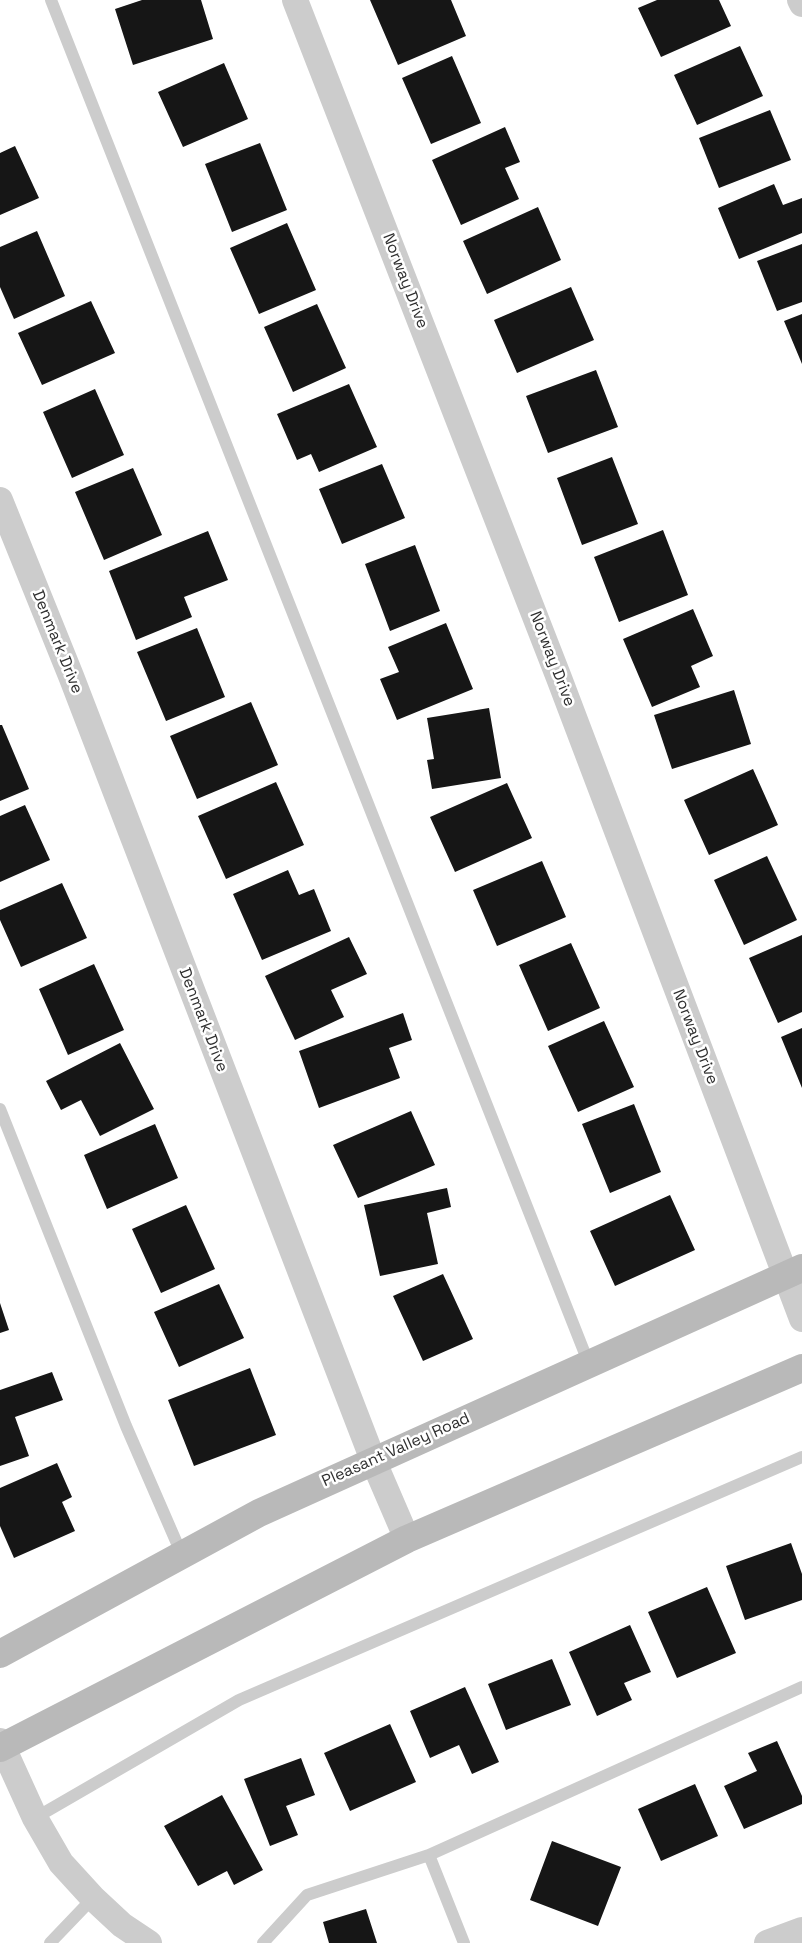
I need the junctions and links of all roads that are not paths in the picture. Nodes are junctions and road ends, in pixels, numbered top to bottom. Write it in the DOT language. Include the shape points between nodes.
graph roads {
  1 [pos="51,0"];
  2 [pos="295,0"];
  3 [pos="800,0"];
  4 [pos="802,4"];
  5 [pos="0,500"];
  6 [pos="0,1109"];
  7 [pos="794,1272"];
  8 [pos="802,1319"];
  9 [pos="589,1364"];
  10 [pos="802,1368"];
  11 [pos="802,1457"];
  12 [pos="373,1460"];
  13 [pos="407,1539"];
  14 [pos="182,1555"];
  15 [pos="0,1654"];
  16 [pos="802,1687"];
  17 [pos="1,1746"];
  18 [pos="34,1818"];
  19 [pos="429,1855"];
  20 [pos="93,1898"];
  21 [pos="802,1930"];
  22 [pos="50,1943"];
  23 [pos="149,1943"];
  24 [pos="263,1943"];
  25 [pos="464,1943"];
  26 [pos="767,1943"];
  1 -- 9 [label="lane"];
  2 -- 7 [label="street, Norway Drive"];
  3 -- 4 [label="street"];
  5 -- 12 [label="street, Denmark Drive"];
  6 -- 14 [label="lane" via="126,1426"];
  7 -- 8 [label="street, Norway Drive"];
  7 -- 9 [label="main road, Pleasant Valley Road"];
  9 -- 12 [label="main road, Pleasant Valley Road"];
  10 -- 13 [label="main road"];
  11 -- 18 [label="lane" via="239,1700"];
  12 -- 13 [label="street, Denmark Drive"];
  12 -- 14 [label="main road, Pleasant Valley Road" via="259,1513"];
  13 -- 17 [label="main road"];
  14 -- 15 [label="main road, Pleasant Valley Road"];
  16 -- 19 [label="lane"];
  17 -- 18 [label="street"];
  18 -- 20 [label="street" via="61,1863"];
  19 -- 24 [label="lane" via="306,1895"];
  19 -- 25 [label="lane"];
  20 -- 22 [label="lane"];
  20 -- 23 [label="street" via="122,1925"];
  21 -- 26 [label="street"];
}
